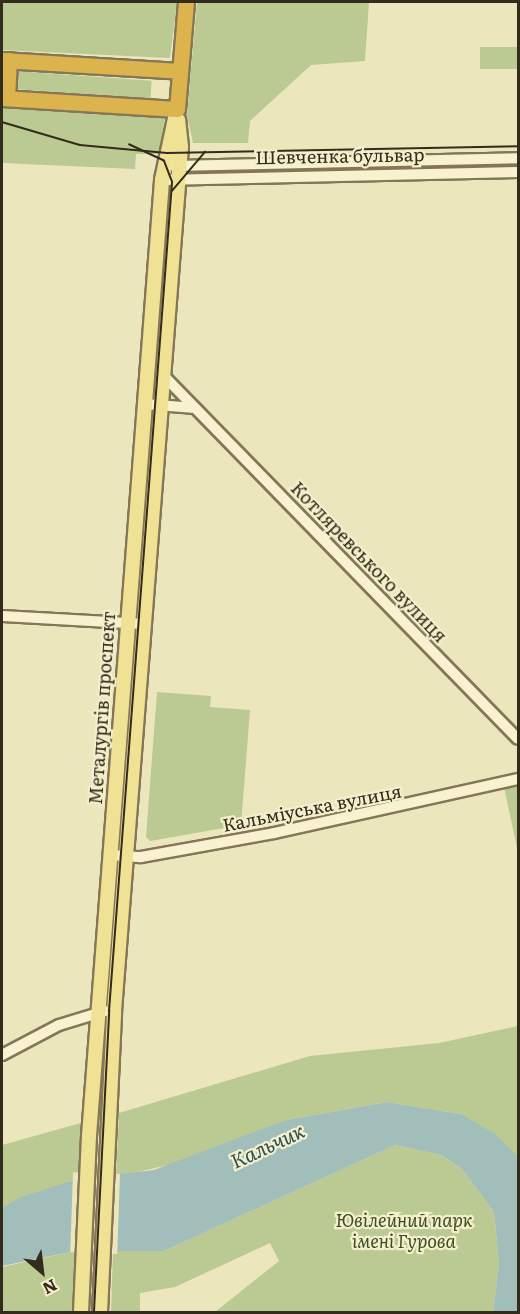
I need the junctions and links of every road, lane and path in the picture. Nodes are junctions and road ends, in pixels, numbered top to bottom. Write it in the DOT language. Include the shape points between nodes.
graph roads {
  1 [pos="186,2"];
  2 [pos="5,60"];
  3 [pos="180,71"];
  4 [pos="4,98"];
  5 [pos="177,109"];
  6 [pos="519,158"];
  7 [pos="519,172"];
  8 [pos="163,173"];
  9 [pos="179,173"];
  10 [pos="163,375"];
  11 [pos="145,404"];
  12 [pos="161,405"];
  13 [pos="195,408"];
  14 [pos="2,616"];
  15 [pos="128,623"];
  16 [pos="144,624"];
  17 [pos="519,739"];
  18 [pos="519,779"];
  19 [pos="110,855"];
  20 [pos="126,856"];
  21 [pos="98,1010"];
  22 [pos="114,1011"];
  23 [pos="2,1055"];
  24 [pos="81,1312"];
  25 [pos="100,1312"];
  1 -- 3 [label="highway, Металургів проспект"];
  2 -- 3 [label="highway"];
  2 -- 4 [label="highway"];
  3 -- 5 [label="highway, Металургів проспект"];
  4 -- 5 [label="highway"];
  5 -- 8 [label="main road, Металургів проспект"];
  5 -- 9 [label="main road, Металургів проспект"];
  6 -- 9 [label="street, Шевченка бульвар"];
  7 -- 9 [label="street, Шевченка бульвар"];
  8 -- 9 [label="street, Шевченка бульвар"];
  8 -- 11 [label="main road, Металургів проспект"];
  9 -- 10 [label="main road, Металургів проспект"];
  10 -- 12 [label="main road, Металургів проспект"];
  10 -- 13 [label="street, Котляревського вулиця"];
  11 -- 12 [label="street"];
  11 -- 15 [label="main road, Металургів проспект"];
  12 -- 13 [label="street"];
  12 -- 16 [label="main road, Металургів проспект"];
  13 -- 17 [label="street, Котляревського вулиця"];
  14 -- 15 [label="street"];
  15 -- 16 [label="street"];
  15 -- 19 [label="main road, Металургів проспект"];
  16 -- 20 [label="main road, Металургів проспект"];
  18 -- 20 [label="street, Кальміуська вулиця" via="329,823"];
  19 -- 20 [label="street, Кальміуська вулиця"];
  19 -- 21 [label="main road, Металургів проспект"];
  20 -- 22 [label="main road, Металургів проспект"];
  21 -- 22 [label="street"];
  21 -- 23 [label="street"];
  21 -- 24 [label="main road, Металургів проспект"];
  22 -- 25 [label="main road, Металургів проспект"];
}
